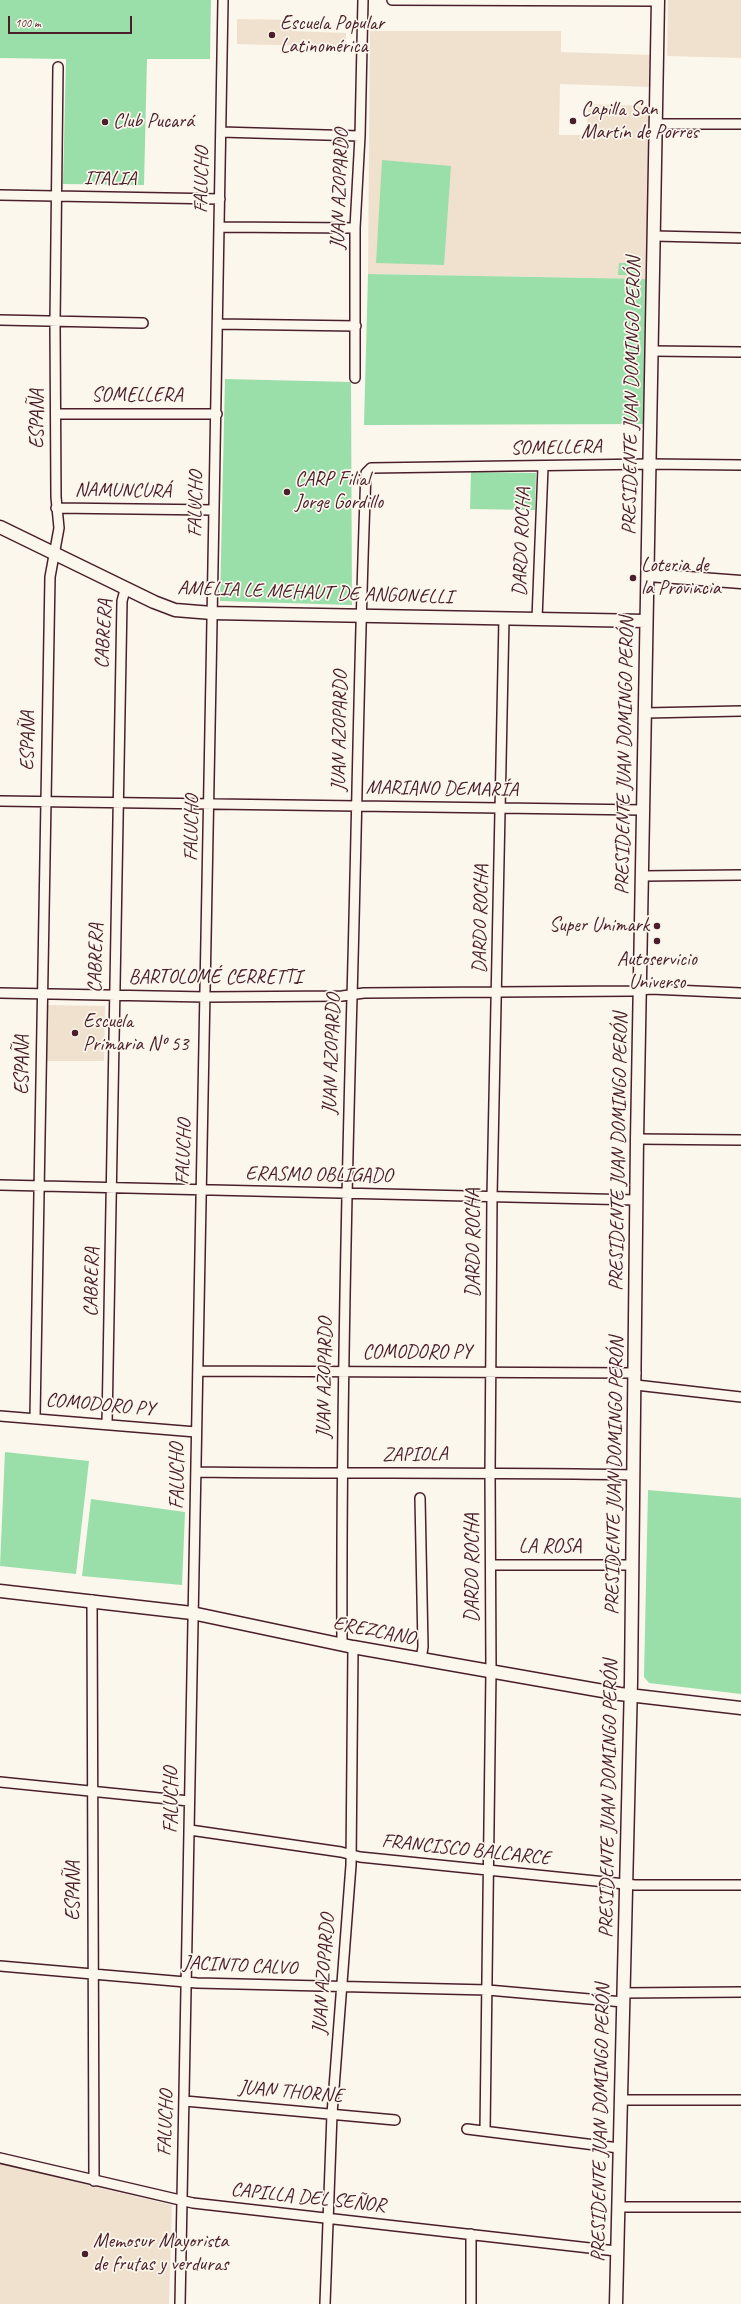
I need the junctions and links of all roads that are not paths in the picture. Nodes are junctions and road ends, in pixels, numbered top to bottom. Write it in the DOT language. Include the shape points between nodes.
graph roads {
  1 [pos="223,0"];
  2 [pos="363,0"];
  3 [pos="392,0"];
  4 [pos="519,0"];
  5 [pos="658,0"];
  6 [pos="58,67"];
  7 [pos="656,124"];
  8 [pos="741,124"];
  9 [pos="221,132"];
  10 [pos="360,136"];
  11 [pos="0,195"];
  12 [pos="56,196"];
  13 [pos="220,199"];
  14 [pos="219,226"];
  15 [pos="355,228"];
  16 [pos="654,236"];
  17 [pos="741,238"];
  18 [pos="0,320"];
  19 [pos="55,323"];
  20 [pos="143,323"];
  21 [pos="218,324"];
  22 [pos="356,326"];
  23 [pos="651,351"];
  24 [pos="741,352"];
  25 [pos="355,378"];
  26 [pos="57,414"];
  27 [pos="217,414"];
  28 [pos="649,464"];
  29 [pos="741,465"];
  30 [pos="543,467"];
  31 [pos="371,468"];
  32 [pos="56,508"];
  33 [pos="214,510"];
  34 [pos="0,527"];
  35 [pos="54,554"];
  36 [pos="648,575"];
  37 [pos="741,582"];
  38 [pos="125,590"];
  39 [pos="212,613"];
  40 [pos="360,615"];
  41 [pos="504,618"];
  42 [pos="537,619"];
  43 [pos="646,621"];
  44 [pos="741,711"];
  45 [pos="645,713"];
  46 [pos="0,800"];
  47 [pos="45,802"];
  48 [pos="117,802"];
  49 [pos="210,804"];
  50 [pos="356,805"];
  51 [pos="501,808"];
  52 [pos="643,810"];
  53 [pos="741,875"];
  54 [pos="642,876"];
  55 [pos="641,990"];
  56 [pos="0,993"];
  57 [pos="42,993"];
  58 [pos="497,993"];
  59 [pos="741,993"];
  60 [pos="352,995"];
  61 [pos="114,996"];
  62 [pos="206,997"];
  63 [pos="637,1139"];
  64 [pos="741,1140"];
  65 [pos="0,1185"];
  66 [pos="40,1186"];
  67 [pos="112,1186"];
  68 [pos="200,1190"];
  69 [pos="346,1193"];
  70 [pos="492,1196"];
  71 [pos="637,1200"];
  72 [pos="344,1370"];
  73 [pos="198,1371"];
  74 [pos="492,1371"];
  75 [pos="636,1373"];
  76 [pos="636,1385"];
  77 [pos="741,1397"];
  78 [pos="0,1416"];
  79 [pos="35,1417"];
  80 [pos="107,1424"];
  81 [pos="196,1432"];
  82 [pos="197,1472"];
  83 [pos="490,1472"];
  84 [pos="341,1474"];
  85 [pos="634,1475"];
  86 [pos="420,1498"];
  87 [pos="633,1564"];
  88 [pos="492,1565"];
  89 [pos="0,1592"];
  90 [pos="92,1600"];
  91 [pos="192,1613"];
  92 [pos="348,1646"];
  93 [pos="421,1659"];
  94 [pos="491,1671"];
  95 [pos="630,1696"];
  96 [pos="741,1708"];
  97 [pos="0,1782"];
  98 [pos="92,1790"];
  99 [pos="189,1801"];
  100 [pos="190,1830"];
  101 [pos="350,1854"];
  102 [pos="489,1869"];
  103 [pos="625,1884"];
  104 [pos="741,1885"];
  105 [pos="0,1966"];
  106 [pos="92,1973"];
  107 [pos="188,1982"];
  108 [pos="340,1987"];
  109 [pos="488,1990"];
  110 [pos="741,1992"];
  111 [pos="623,1997"];
  112 [pos="185,2100"];
  113 [pos="620,2100"];
  114 [pos="741,2100"];
  115 [pos="332,2114"];
  116 [pos="395,2120"];
  117 [pos="466,2129"];
  118 [pos="485,2131"];
  119 [pos="619,2148"];
  120 [pos="0,2158"];
  121 [pos="94,2181"];
  122 [pos="182,2201"];
  123 [pos="618,2207"];
  124 [pos="741,2207"];
  125 [pos="327,2218"];
  126 [pos="472,2234"];
  127 [pos="616,2251"];
  128 [pos="180,2304"];
  129 [pos="324,2304"];
  130 [pos="471,2304"];
  131 [pos="616,2304"];
  1 -- 9 [label="street, FALUCHO"];
  2 -- 10 [label="street, JUAN AZOPARDO"];
  3 -- 4 [label="street"];
  4 -- 5 [label="street"];
  5 -- 7 [label="street, PRESIDENTE JUAN DOMINGO PERÓN"];
  6 -- 12 [label="street, ESPAÑA"];
  7 -- 8 [label="street"];
  7 -- 16 [label="street, PRESIDENTE JUAN DOMINGO PERÓN"];
  9 -- 10 [label="street"];
  9 -- 13 [label="street, FALUCHO"];
  10 -- 15 [label="street, JUAN AZOPARDO"];
  11 -- 12 [label="street, ITALIA"];
  12 -- 13 [label="street, ITALIA"];
  12 -- 19 [label="street, ESPAÑA"];
  13 -- 14 [label="street, FALUCHO"];
  14 -- 15 [label="street"];
  14 -- 21 [label="street, FALUCHO"];
  15 -- 22 [label="street, JUAN AZOPARDO"];
  16 -- 17 [label="street"];
  16 -- 23 [label="street, PRESIDENTE JUAN DOMINGO PERÓN"];
  18 -- 19 [label="street"];
  19 -- 20 [label="street"];
  19 -- 26 [label="street, ESPAÑA"];
  21 -- 22 [label="street"];
  21 -- 27 [label="street, FALUCHO"];
  22 -- 25 [label="street, JUAN AZOPARDO"];
  23 -- 24 [label="street"];
  23 -- 28 [label="street, PRESIDENTE JUAN DOMINGO PERÓN"];
  26 -- 27 [label="street, SOMELLERA"];
  26 -- 32 [label="street, ESPAÑA"];
  27 -- 33 [label="street, FALUCHO"];
  28 -- 29 [label="street, SOMELLERA"];
  28 -- 30 [label="street, SOMELLERA"];
  28 -- 36 [label="street, PRESIDENTE JUAN DOMINGO PERÓN"];
  30 -- 31 [label="street, SOMELLERA"];
  30 -- 42 [label="street, DARDO ROCHA"];
  31 -- 40 [label="street, JUAN AZOPARDO" via="366,473"];
  32 -- 33 [label="street, NAMUNCURÁ"];
  32 -- 35 [label="street, ESPAÑA" via="59,528"];
  33 -- 39 [label="street, FALUCHO"];
  34 -- 35 [label="street, AMELIA LE MEHAUT DE ANGONELLI"];
  35 -- 38 [label="street, AMELIA LE MEHAUT DE ANGONELLI"];
  35 -- 47 [label="street, ESPAÑA" via="50,577"];
  36 -- 37 [label="street"];
  36 -- 43 [label="street, PRESIDENTE JUAN DOMINGO PERÓN"];
  38 -- 39 [label="street, AMELIA LE MEHAUT DE ANGONELLI" via="175,610"];
  38 -- 48 [label="street, CABRERA" via="122,601"];
  39 -- 40 [label="street, AMELIA LE MEHAUT DE ANGONELLI"];
  39 -- 49 [label="street, FALUCHO"];
  40 -- 41 [label="street, AMELIA LE MEHAUT DE ANGONELLI"];
  40 -- 50 [label="street, JUAN AZOPARDO"];
  41 -- 42 [label="street, AMELIA LE MEHAUT DE ANGONELLI"];
  41 -- 51 [label="street, DARDO ROCHA"];
  42 -- 43 [label="street, AMELIA LE MEHAUT DE ANGONELLI"];
  43 -- 45 [label="street, PRESIDENTE JUAN DOMINGO PERÓN"];
  44 -- 45 [label="street"];
  45 -- 52 [label="street, PRESIDENTE JUAN DOMINGO PERÓN"];
  46 -- 47 [label="street, MARIANO DEMARÍA"];
  47 -- 48 [label="street, MARIANO DEMARÍA"];
  47 -- 57 [label="street, ESPAÑA"];
  48 -- 49 [label="street, MARIANO DEMARÍA"];
  48 -- 61 [label="street, CABRERA"];
  49 -- 50 [label="street, MARIANO DEMARÍA"];
  49 -- 62 [label="street, FALUCHO"];
  50 -- 51 [label="street, MARIANO DEMARÍA"];
  50 -- 60 [label="street, JUAN AZOPARDO"];
  51 -- 52 [label="street, MARIANO DEMARÍA"];
  51 -- 58 [label="street, DARDO ROCHA"];
  52 -- 54 [label="street, PRESIDENTE JUAN DOMINGO PERÓN"];
  53 -- 54 [label="street"];
  54 -- 55 [label="street, PRESIDENTE JUAN DOMINGO PERÓN"];
  55 -- 58 [label="street, BARTOLOMÉ CERRETTI"];
  55 -- 59 [label="street, BARTOLOMÉ CERRETTI"];
  55 -- 63 [label="street, PRESIDENTE JUAN DOMINGO PERÓN"];
  56 -- 57 [label="street, BARTOLOMÉ CERRETTI"];
  57 -- 61 [label="street, BARTOLOMÉ CERRETTI"];
  57 -- 66 [label="street, ESPAÑA"];
  58 -- 60 [label="street, BARTOLOMÉ CERRETTI"];
  58 -- 70 [label="street, DARDO ROCHA"];
  60 -- 62 [label="street, BARTOLOMÉ CERRETTI"];
  60 -- 69 [label="street, JUAN AZOPARDO"];
  61 -- 62 [label="street, BARTOLOMÉ CERRETTI"];
  61 -- 67 [label="street, CABRERA"];
  62 -- 68 [label="street, FALUCHO"];
  63 -- 64 [label="street"];
  63 -- 71 [label="street, PRESIDENTE JUAN DOMINGO PERÓN"];
  65 -- 66 [label="street, ERASMO OBLIGADO"];
  66 -- 67 [label="street, ERASMO OBLIGADO"];
  66 -- 79 [label="street, ESPAÑA"];
  67 -- 68 [label="street, ERASMO OBLIGADO"];
  67 -- 80 [label="street, CABRERA"];
  68 -- 69 [label="street, ERASMO OBLIGADO"];
  68 -- 73 [label="street, FALUCHO"];
  69 -- 70 [label="street, ERASMO OBLIGADO"];
  69 -- 72 [label="street, JUAN AZOPARDO"];
  70 -- 71 [label="street, ERASMO OBLIGADO"];
  70 -- 74 [label="street, DARDO ROCHA"];
  71 -- 75 [label="street, PRESIDENTE JUAN DOMINGO PERÓN"];
  72 -- 73 [label="street, COMODORO PY"];
  72 -- 74 [label="street, COMODORO PY"];
  72 -- 84 [label="street, JUAN AZOPARDO"];
  73 -- 81 [label="street, FALUCHO"];
  74 -- 75 [label="street, COMODORO PY"];
  74 -- 83 [label="street, DARDO ROCHA"];
  75 -- 76 [label="street, PRESIDENTE JUAN DOMINGO PERÓN"];
  76 -- 77 [label="street"];
  76 -- 85 [label="street, PRESIDENTE JUAN DOMINGO PERÓN"];
  78 -- 79 [label="street, COMODORO PY"];
  79 -- 80 [label="street, COMODORO PY"];
  80 -- 81 [label="street, COMODORO PY"];
  81 -- 82 [label="street, FALUCHO"];
  82 -- 84 [label="street, ZAPIOLA"];
  82 -- 91 [label="street, FALUCHO"];
  83 -- 84 [label="street, ZAPIOLA"];
  83 -- 85 [label="street, ZAPIOLA"];
  83 -- 88 [label="street, DARDO ROCHA"];
  84 -- 92 [label="street, JUAN AZOPARDO"];
  85 -- 87 [label="street, PRESIDENTE JUAN DOMINGO PERÓN"];
  86 -- 93 [label="street" via="423,1647"];
  87 -- 88 [label="street, LA ROSA"];
  87 -- 95 [label="street, PRESIDENTE JUAN DOMINGO PERÓN"];
  88 -- 94 [label="street, DARDO ROCHA"];
  89 -- 90 [label="street, EREZCANO"];
  90 -- 91 [label="street, EREZCANO"];
  90 -- 98 [label="street, ESPAÑA"];
  91 -- 92 [label="street, EREZCANO"];
  91 -- 99 [label="street, FALUCHO"];
  92 -- 93 [label="street, EREZCANO"];
  92 -- 101 [label="street, JUAN AZOPARDO"];
  93 -- 94 [label="street, EREZCANO"];
  94 -- 95 [label="street, EREZCANO"];
  94 -- 102 [label="street, DARDO ROCHA"];
  95 -- 96 [label="street, EREZCANO"];
  95 -- 103 [label="street, PRESIDENTE JUAN DOMINGO PERÓN"];
  97 -- 98 [label="street"];
  98 -- 99 [label="street"];
  98 -- 106 [label="street, ESPAÑA"];
  99 -- 100 [label="street, FALUCHO"];
  100 -- 101 [label="street, FRANCISCO BALCARCE"];
  100 -- 107 [label="street, FALUCHO"];
  101 -- 102 [label="street, FRANCISCO BALCARCE"];
  101 -- 108 [label="street, JUAN AZOPARDO"];
  102 -- 103 [label="street, FRANCISCO BALCARCE"];
  102 -- 109 [label="street, DARDO ROCHA"];
  103 -- 104 [label="street, FRANCISCO BALCARCE"];
  103 -- 111 [label="street, PRESIDENTE JUAN DOMINGO PERÓN"];
  105 -- 106 [label="street, JACINTO CALVO"];
  106 -- 107 [label="street, JACINTO CALVO"];
  106 -- 121 [label="street, ESPAÑA"];
  107 -- 108 [label="street, JACINTO CALVO"];
  107 -- 112 [label="street, FALUCHO"];
  108 -- 109 [label="street, JACINTO CALVO" via="350,1985"];
  108 -- 115 [label="street, JUAN AZOPARDO"];
  109 -- 111 [label="street, JACINTO CALVO"];
  109 -- 118 [label="street, DARDO ROCHA"];
  110 -- 111 [label="street, JACINTO CALVO"];
  111 -- 113 [label="street, PRESIDENTE JUAN DOMINGO PERÓN"];
  112 -- 115 [label="street, JUAN THORNE"];
  112 -- 122 [label="street, FALUCHO"];
  113 -- 114 [label="street"];
  113 -- 119 [label="street, PRESIDENTE JUAN DOMINGO PERÓN"];
  115 -- 116 [label="street, JUAN THORNE"];
  115 -- 125 [label="street, JUAN AZOPARDO"];
  117 -- 118 [label="street"];
  118 -- 119 [label="street"];
  119 -- 123 [label="street, PRESIDENTE JUAN DOMINGO PERÓN"];
  120 -- 121 [label="street, CAPILLA DEL SEÑOR"];
  121 -- 122 [label="street, CAPILLA DEL SEÑOR"];
  122 -- 125 [label="street, CAPILLA DEL SEÑOR"];
  122 -- 128 [label="street, FALUCHO"];
  123 -- 124 [label="street"];
  123 -- 127 [label="street, PRESIDENTE JUAN DOMINGO PERÓN"];
  125 -- 126 [label="street, CAPILLA DEL SEÑOR"];
  125 -- 129 [label="street, JUAN AZOPARDO"];
  126 -- 127 [label="street, CAPILLA DEL SEÑOR"];
  126 -- 130 [label="street"];
  127 -- 131 [label="street, PRESIDENTE JUAN DOMINGO PERÓN"];
}
